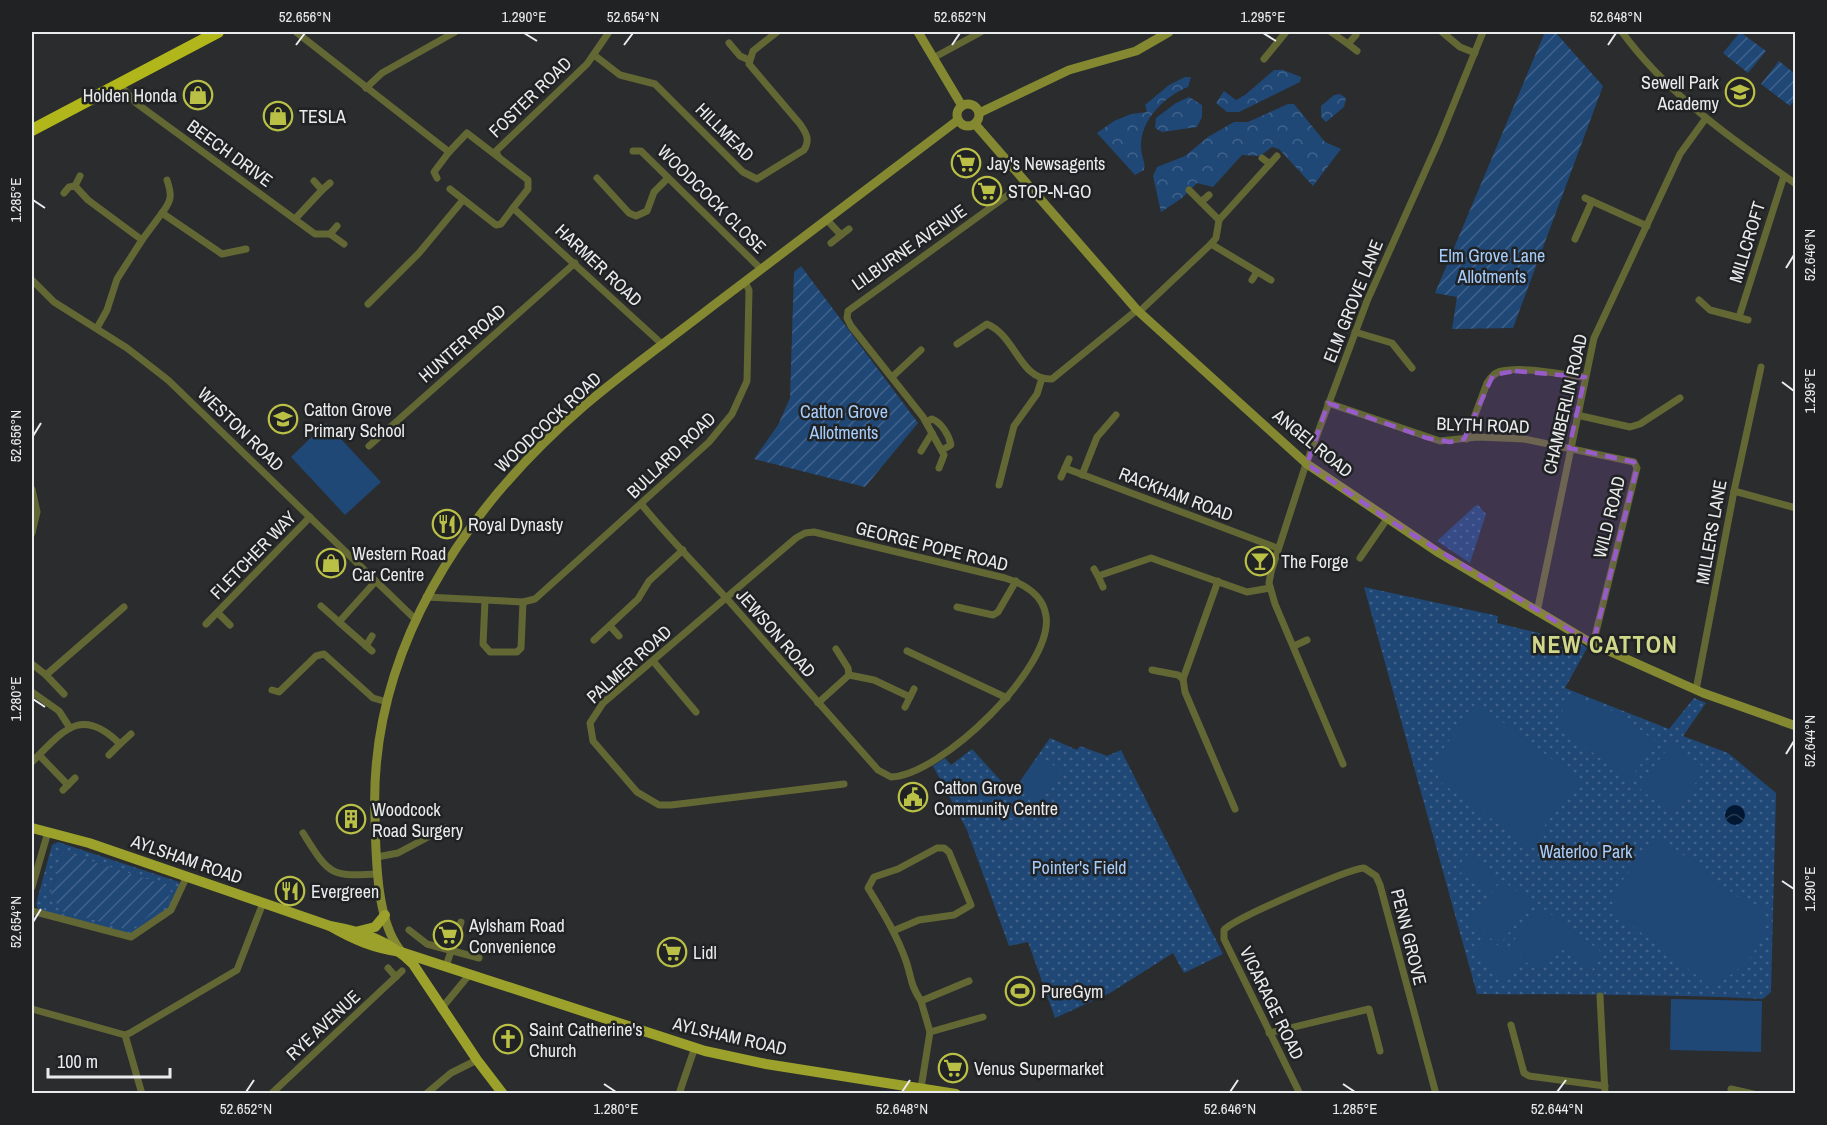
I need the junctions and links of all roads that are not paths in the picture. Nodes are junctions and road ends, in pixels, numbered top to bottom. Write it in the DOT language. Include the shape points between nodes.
graph roads {
  1 [pos="218,32"];
  2 [pos="296,32"];
  3 [pos="455,32"];
  4 [pos="609,32"];
  5 [pos="777,32"];
  6 [pos="918,32"];
  7 [pos="981,32"];
  8 [pos="1169,32"];
  9 [pos="1286,32"];
  10 [pos="1331,32"];
  11 [pos="1442,32"];
  12 [pos="1483,32"];
  13 [pos="1622,32"];
  14 [pos="1356,35"];
  15 [pos="729,43"];
  16 [pos="1348,44"];
  17 [pos="1357,51"];
  18 [pos="1475,53"];
  19 [pos="594,55"];
  20 [pos="933,58"];
  21 [pos="1264,59"];
  22 [pos="749,60"];
  23 [pos="119,84"];
  24 [pos="366,88"];
  25 [pos="962,106"];
  26 [pos="979,113"];
  27 [pos="1706,118"];
  28 [pos="958,120"];
  29 [pos="975,124"];
  30 [pos="32,130"];
  31 [pos="639,148"];
  32 [pos="449,152"];
  33 [pos="498,156"];
  34 [pos="1277,156"];
  35 [pos="1262,158"];
  36 [pos="1270,164"];
  37 [pos="80,176"];
  38 [pos="1784,176"];
  39 [pos="437,178"];
  40 [pos="597,178"];
  41 [pos="669,178"];
  42 [pos="167,180"];
  43 [pos="314,181"];
  44 [pos="1026,182"];
  45 [pos="330,183"];
  46 [pos="1796,184"];
  47 [pos="75,186"];
  48 [pos="450,189"];
  49 [pos="322,190"];
  50 [pos="1190,190"];
  51 [pos="64,193"];
  52 [pos="1209,195"];
  53 [pos="464,201"];
  54 [pos="1201,202"];
  55 [pos="513,208"];
  56 [pos="162,213"];
  57 [pos="295,219"];
  58 [pos="827,220"];
  59 [pos="1219,220"];
  60 [pos="337,226"];
  61 [pos="1647,226"];
  62 [pos="849,229"];
  63 [pos="330,234"];
  64 [pos="841,235"];
  65 [pos="1575,239"];
  66 [pos="142,240"];
  67 [pos="831,243"];
  68 [pos="344,244"];
  69 [pos="1211,244"];
  70 [pos="246,249"];
  71 [pos="575,263"];
  72 [pos="761,269"];
  73 [pos="1257,272"];
  74 [pos="32,280"];
  75 [pos="1252,280"];
  76 [pos="1271,280"];
  77 [pos="745,282"];
  78 [pos="1699,300"];
  79 [pos="368,304"];
  80 [pos="1138,311"];
  81 [pos="1739,317"];
  82 [pos="1748,320"];
  83 [pos="97,328"];
  84 [pos="1355,332"];
  85 [pos="957,344"];
  86 [pos="663,345"];
  87 [pos="921,350"];
  88 [pos="1761,367"];
  89 [pos="1412,368"];
  90 [pos="892,377"];
  91 [pos="1585,377"];
  92 [pos="1042,378"];
  93 [pos="1749,378"];
  94 [pos="1758,380"];
  95 [pos="1680,398"];
  96 [pos="1328,403"];
  97 [pos="1116,415"];
  98 [pos="1577,415"];
  99 [pos="926,422"];
  100 [pos="932,433"];
  101 [pos="1466,439"];
  102 [pos="369,446"];
  103 [pos="1569,448"];
  104 [pos="942,450"];
  105 [pos="921,451"];
  106 [pos="1069,459"];
  107 [pos="1307,464"];
  108 [pos="939,468"];
  109 [pos="1065,468"];
  110 [pos="1082,474"];
  111 [pos="1061,477"];
  112 [pos="999,485"];
  113 [pos="32,489"];
  114 [pos="1734,491"];
  115 [pos="642,505"];
  116 [pos="1796,508"];
  117 [pos="310,517"];
  118 [pos="1387,519"];
  119 [pos="32,533"];
  120 [pos="1277,548"];
  121 [pos="683,550"];
  122 [pos="1360,558"];
  123 [pos="1218,581"];
  124 [pos="375,582"];
  125 [pos="1016,582"];
  126 [pos="1103,587"];
  127 [pos="1270,588"];
  128 [pos="426,597"];
  129 [pos="726,598"];
  130 [pos="485,601"];
  131 [pos="523,602"];
  132 [pos="321,606"];
  133 [pos="124,607"];
  134 [pos="957,607"];
  135 [pos="1537,612"];
  136 [pos="218,613"];
  137 [pos="414,618"];
  138 [pos="339,622"];
  139 [pos="206,624"];
  140 [pos="231,625"];
  141 [pos="609,626"];
  142 [pos="372,636"];
  143 [pos="619,636"];
  144 [pos="594,640"];
  145 [pos="1307,640"];
  146 [pos="1593,644"];
  147 [pos="1294,646"];
  148 [pos="836,649"];
  149 [pos="907,651"];
  150 [pos="653,661"];
  151 [pos="32,664"];
  152 [pos="1152,670"];
  153 [pos="46,675"];
  154 [pos="849,675"];
  155 [pos="1184,679"];
  156 [pos="914,689"];
  157 [pos="32,692"];
  158 [pos="64,694"];
  159 [pos="278,694"];
  160 [pos="1699,694"];
  161 [pos="910,697"];
  162 [pos="1007,698"];
  163 [pos="387,702"];
  164 [pos="818,703"];
  165 [pos="905,707"];
  166 [pos="696,712"];
  167 [pos="1796,726"];
  168 [pos="70,728"];
  169 [pos="131,734"];
  170 [pos="120,744"];
  171 [pos="39,755"];
  172 [pos="109,755"];
  173 [pos="32,762"];
  174 [pos="1343,764"];
  175 [pos="891,777"];
  176 [pos="75,778"];
  177 [pos="844,784"];
  178 [pos="1235,809"];
  179 [pos="32,828"];
  180 [pos="445,828"];
  181 [pos="48,832"];
  182 [pos="303,833"];
  183 [pos="377,857"];
  184 [pos="378,874"];
  185 [pos="187,876"];
  186 [pos="32,887"];
  187 [pos="263,903"];
  188 [pos="32,911"];
  189 [pos="385,915"];
  190 [pos="460,922"];
  191 [pos="1228,925"];
  192 [pos="330,926"];
  193 [pos="409,930"];
  194 [pos="359,931"];
  195 [pos="893,931"];
  196 [pos="452,951"];
  197 [pos="401,952"];
  198 [pos="478,958"];
  199 [pos="446,966"];
  200 [pos="388,968"];
  201 [pos="402,971"];
  202 [pos="469,975"];
  203 [pos="396,977"];
  204 [pos="969,981"];
  205 [pos="1600,996"];
  206 [pos="921,1001"];
  207 [pos="32,1009"];
  208 [pos="441,1009"];
  209 [pos="983,1017"];
  210 [pos="1511,1026"];
  211 [pos="930,1032"];
  212 [pos="1269,1033"];
  213 [pos="125,1035"];
  214 [pos="695,1047"];
  215 [pos="1380,1051"];
  216 [pos="477,1060"];
  217 [pos="921,1088"];
  218 [pos="1731,1089"];
  219 [pos="1605,1090"];
  220 [pos="141,1094"];
  221 [pos="271,1094"];
  222 [pos="426,1094"];
  223 [pos="503,1094"];
  224 [pos="679,1094"];
  225 [pos="956,1094"];
  226 [pos="1300,1094"];
  227 [pos="1436,1094"];
  228 [pos="1753,1094"];
  1 -- 23 [label="highway"];
  2 -- 24 [label="street"];
  3 -- 24 [label="street" via="382,74"];
  4 -- 19 [label="street, FOSTER ROAD"];
  5 -- 22 [label="street" via="753,51"];
  6 -- 20 [label="street"];
  7 -- 20 [label="street"];
  8 -- 26 [label="street" via="1136,51 1077,67"];
  9 -- 21 [label="street"];
  10 -- 16 [label="street"];
  11 -- 18 [label="street"];
  12 -- 18 [label="street, ELM GROVE LANE"];
  13 -- 27 [label="street"];
  14 -- 16 [label="street"];
  15 -- 22 [label="street, HILLMEAD"];
  16 -- 17 [label="street"];
  18 -- 84 [label="street, ELM GROVE LANE"];
  19 -- 22 [label="street, HILLMEAD" via="620,75 655,84 743,172 757,179 804,150 808,143 803,129 751,68"];
  19 -- 33 [label="street, FOSTER ROAD" via="495,151"];
  20 -- 25 [label="street"];
  23 -- 30 [label="highway"];
  23 -- 57 [label="street, BEECH DRIVE" via="136,103"];
  24 -- 32 [label="street"];
  25 -- 26 [label="street" via="972,105"];
  25 -- 28 [label="street" via="957,112"];
  26 -- 29 [label="street"];
  27 -- 38 [label="street"];
  27 -- 61 [label="street, CHAMBERLIN ROAD" via="1680,154"];
  28 -- 29 [label="street" via="965,126"];
  28 -- 58 [label="street, WOODCOCK ROAD"];
  29 -- 44 [label="street, ANGEL ROAD"];
  31 -- 41 [label="street, WOODCOCK CLOSE"];
  32 -- 33 [label="street" via="467,133"];
  32 -- 39 [label="street" via="434,172"];
  33 -- 55 [label="street" via="528,180 528,189"];
  34 -- 36 [label="street"];
  35 -- 36 [label="street"];
  36 -- 59 [label="street"];
  37 -- 47 [label="street"];
  38 -- 46 [label="street"];
  38 -- 81 [label="street, MILLCROFT"];
  40 -- 41 [label="street" via="636,216 646,211 654,192"];
  41 -- 72 [label="street, WOODCOCK CLOSE"];
  42 -- 56 [label="street" via="171,202"];
  43 -- 49 [label="street"];
  44 -- 80 [label="street, ANGEL ROAD"];
  44 -- 90 [label="street, LILBURNE AVENUE" via="848,311 851,326"];
  45 -- 49 [label="street"];
  47 -- 51 [label="street"];
  47 -- 66 [label="street"];
  48 -- 53 [label="street"];
  49 -- 57 [label="street"];
  50 -- 54 [label="street"];
  52 -- 54 [label="street"];
  53 -- 55 [label="street" via="496,225"];
  53 -- 79 [label="street"];
  54 -- 59 [label="street"];
  55 -- 71 [label="street, HARMER ROAD"];
  56 -- 66 [label="street"];
  56 -- 70 [label="street" via="222,254"];
  57 -- 63 [label="street, BEECH DRIVE" via="318,235"];
  58 -- 64 [label="street"];
  58 -- 72 [label="street, WOODCOCK ROAD"];
  59 -- 69 [label="street"];
  60 -- 63 [label="street"];
  61 -- 65 [label="street" via="1589,200"];
  61 -- 91 [label="street, CHAMBERLIN ROAD" via="1596,333"];
  62 -- 64 [label="street"];
  63 -- 68 [label="street, BEECH DRIVE"];
  64 -- 67 [label="street"];
  66 -- 83 [label="street" via="117,279"];
  69 -- 73 [label="street"];
  69 -- 80 [label="street"];
  71 -- 86 [label="street, HARMER ROAD"];
  71 -- 102 [label="street, HUNTER ROAD"];
  72 -- 77 [label="street, WOODCOCK ROAD"];
  73 -- 75 [label="street"];
  73 -- 76 [label="street"];
  74 -- 83 [label="street, WESTON ROAD" via="54,302"];
  77 -- 86 [label="street, WOODCOCK ROAD"];
  77 -- 115 [label="street, BULLARD ROAD" via="749,290 748,360 741,400 709,442"];
  78 -- 81 [label="street" via="1710,310"];
  80 -- 92 [label="street" via="1063,373 1052,379"];
  80 -- 107 [label="street, ANGEL ROAD"];
  81 -- 82 [label="street"];
  83 -- 117 [label="street, WESTON ROAD" via="168,380"];
  84 -- 89 [label="street" via="1392,344"];
  84 -- 96 [label="street, ELM GROVE LANE"];
  85 -- 92 [label="street" via="987,324 1002,332 1019,359"];
  86 -- 128 [label="street, WOODCOCK ROAD" via="585,405 525,462 474,522"];
  87 -- 90 [label="street"];
  88 -- 94 [label="street, MILLERS LANE"];
  90 -- 99 [label="street, LILBURNE AVENUE"];
  91 -- 98 [label="street, CHAMBERLIN ROAD"];
  91 -- 101 [label="street" via="1515,370 1493,375"];
  92 -- 112 [label="street" via="1037,394 1014,426"];
  93 -- 94 [label="street"];
  94 -- 114 [label="street, MILLERS LANE"];
  95 -- 98 [label="street" via="1640,424 1630,426"];
  96 -- 101 [label="street, BLYTH ROAD" via="1427,438"];
  96 -- 107 [label="street, ELM GROVE LANE"];
  97 -- 110 [label="street" via="1097,437"];
  98 -- 103 [label="street, CHAMBERLIN ROAD"];
  99 -- 100 [label="street, LILBURNE AVENUE"];
  99 -- 104 [label="street" via="938,421 947,434 951,445"];
  100 -- 104 [label="street, LILBURNE AVENUE"];
  100 -- 105 [label="street"];
  101 -- 103 [label="street, BLYTH ROAD" via="1524,439"];
  103 -- 135 [label="street, CHAMBERLIN ROAD"];
  103 -- 146 [label="street, WILD ROAD" via="1634,462 1637,468"];
  104 -- 108 [label="street"];
  106 -- 109 [label="street"];
  107 -- 118 [label="street, ANGEL ROAD"];
  107 -- 120 [label="street, ELM GROVE LANE"];
  109 -- 110 [label="street, RACKHAM ROAD"];
  109 -- 111 [label="street"];
  110 -- 120 [label="street, RACKHAM ROAD"];
  113 -- 119 [label="street" via="37,512"];
  114 -- 116 [label="street"];
  114 -- 160 [label="street, MILLERS LANE"];
  115 -- 121 [label="street, JEWSON ROAD"];
  115 -- 131 [label="street, BULLARD ROAD" via="544,593"];
  117 -- 124 [label="street, WESTON ROAD"];
  117 -- 136 [label="street, FLETCHER WAY"];
  118 -- 122 [label="street"];
  118 -- 135 [label="street, ANGEL ROAD"];
  120 -- 127 [label="street, ELM GROVE LANE"];
  121 -- 129 [label="street, JEWSON ROAD"];
  121 -- 141 [label="street"];
  123 -- 126 [label="street" via="1151,558 1096,572"];
  123 -- 127 [label="street" via="1247,592"];
  123 -- 155 [label="street"];
  124 -- 137 [label="street, WESTON ROAD"];
  124 -- 138 [label="street"];
  125 -- 129 [label="street, GEORGE POPE ROAD" via="814,532 805,533"];
  125 -- 134 [label="street" via="998,612 981,618"];
  125 -- 162 [label="street, GEORGE POPE ROAD" via="1041,600 1046,626 1034,658"];
  127 -- 147 [label="street"];
  128 -- 130 [label="street, BULLARD ROAD"];
  128 -- 137 [label="street, WOODCOCK ROAD"];
  129 -- 150 [label="street, PALMER ROAD"];
  129 -- 164 [label="street, JEWSON ROAD"];
  130 -- 131 [label="street, BULLARD ROAD"];
  130 -- 131 [label="street" via="483,644 490,652 511,653 521,648"];
  132 -- 138 [label="street"];
  133 -- 153 [label="street"];
  135 -- 146 [label="street, ANGEL ROAD"];
  136 -- 139 [label="street, FLETCHER WAY"];
  136 -- 140 [label="street, FLETCHER WAY"];
  137 -- 163 [label="street, WOODCOCK ROAD"];
  138 -- 142 [label="street" via="369,648"];
  141 -- 143 [label="street"];
  141 -- 144 [label="street"];
  145 -- 147 [label="street"];
  146 -- 160 [label="street, ANGEL ROAD"];
  147 -- 174 [label="street"];
  148 -- 154 [label="street"];
  149 -- 162 [label="street"];
  150 -- 166 [label="street"];
  150 -- 177 [label="street, PALMER ROAD" via="603,703 590,723 593,741 646,799 671,806"];
  151 -- 153 [label="street"];
  152 -- 155 [label="street"];
  153 -- 158 [label="street"];
  154 -- 161 [label="street" via="874,680"];
  154 -- 164 [label="street"];
  155 -- 178 [label="street" via="1185,692"];
  156 -- 161 [label="street"];
  157 -- 168 [label="street" via="59,711"];
  159 -- 163 [label="street" via="316,656 324,654 373,698"];
  160 -- 167 [label="street, ANGEL ROAD"];
  161 -- 165 [label="street"];
  162 -- 175 [label="street, GEORGE POPE ROAD" via="938,758 916,771"];
  163 -- 183 [label="street, WOODCOCK ROAD" via="374,789"];
  164 -- 175 [label="street, JEWSON ROAD" via="878,770"];
  168 -- 170 [label="street" via="84,723 98,726"];
  168 -- 171 [label="street"];
  169 -- 170 [label="street"];
  170 -- 172 [label="street"];
  171 -- 173 [label="street"];
  171 -- 176 [label="street" via="65,787"];
  179 -- 181 [label="main road, AYLSHAM ROAD"];
  180 -- 183 [label="street" via="399,853"];
  181 -- 185 [label="main road, AYLSHAM ROAD"];
  181 -- 186 [label="street"];
  182 -- 184 [label="street" via="333,873"];
  183 -- 184 [label="street, WOODCOCK ROAD"];
  184 -- 189 [label="street, WOODCOCK ROAD"];
  185 -- 187 [label="main road, AYLSHAM ROAD"];
  185 -- 188 [label="street" via="171,910 131,937"];
  187 -- 192 [label="main road, AYLSHAM ROAD"];
  187 -- 213 [label="street" via="237,970"];
  189 -- 194 [label="main road" via="375,927"];
  189 -- 197 [label="street, WOODCOCK ROAD" via="391,939"];
  190 -- 196 [label="street"];
  191 -- 212 [label="street, VICARAGE ROAD" via="1224,939"];
  191 -- 227 [label="street, PENN GROVE" via="1356,869 1371,871 1380,885"];
  192 -- 194 [label="main road, AYLSHAM ROAD"];
  192 -- 197 [label="main road, AYLSHAM ROAD" via="356,941"];
  193 -- 196 [label="street" via="427,944"];
  194 -- 197 [label="main road, AYLSHAM ROAD"];
  195 -- 195 [label="street" via="919,920 954,915 971,905 944,848 870,881 868,888"];
  195 -- 206 [label="street" via="907,964 910,983"];
  196 -- 198 [label="street"];
  196 -- 199 [label="street"];
  197 -- 199 [label="main road, AYLSHAM ROAD"];
  197 -- 208 [label="main road"];
  199 -- 202 [label="main road, AYLSHAM ROAD"];
  200 -- 203 [label="street"];
  201 -- 203 [label="street, RYE AVENUE"];
  202 -- 208 [label="street"];
  202 -- 214 [label="main road, AYLSHAM ROAD"];
  203 -- 221 [label="street, RYE AVENUE"];
  204 -- 206 [label="street"];
  205 -- 219 [label="street"];
  206 -- 211 [label="street"];
  207 -- 213 [label="street"];
  208 -- 216 [label="main road"];
  209 -- 211 [label="street"];
  210 -- 219 [label="street" via="1528,1076"];
  211 -- 217 [label="street"];
  212 -- 215 [label="street" via="1369,1009"];
  212 -- 226 [label="street, VICARAGE ROAD"];
  213 -- 220 [label="street"];
  214 -- 217 [label="main road, AYLSHAM ROAD" via="766,1064"];
  214 -- 224 [label="street"];
  216 -- 222 [label="street" via="451,1073"];
  216 -- 223 [label="main road"];
  217 -- 225 [label="main road, AYLSHAM ROAD"];
  218 -- 228 [label="street"];
}
